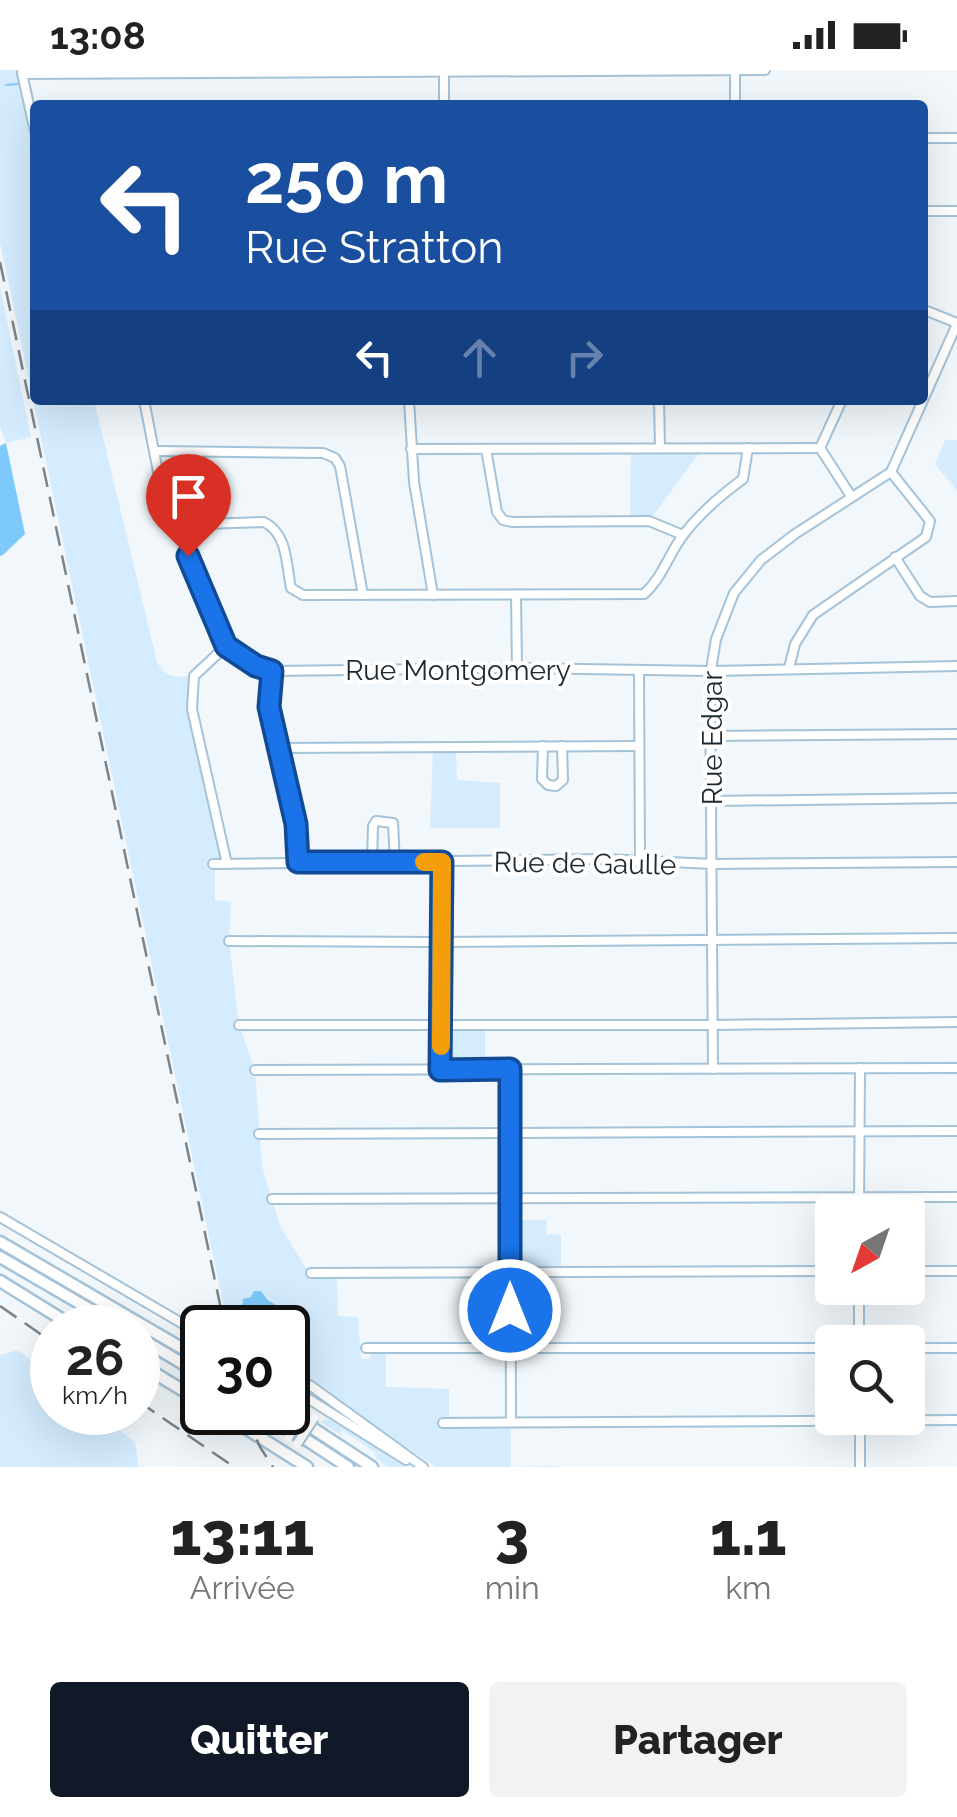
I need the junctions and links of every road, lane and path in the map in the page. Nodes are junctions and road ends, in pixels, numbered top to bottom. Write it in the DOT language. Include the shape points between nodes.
graph roads {
  1 [pos="735,70"];
  2 [pos="765,70"];
  3 [pos="444,71"];
  4 [pos="21,72"];
  5 [pos="154,72"];
  6 [pos="444,100"];
  7 [pos="735,100"];
  8 [pos="30,111"];
  9 [pos="928,138"];
  10 [pos="957,138"];
  11 [pos="928,211"];
  12 [pos="957,211"];
  13 [pos="928,312"];
  14 [pos="957,324"];
  15 [pos="928,389"];
  16 [pos="145,405"];
  17 [pos="409,405"];
  18 [pos="659,405"];
  19 [pos="840,405"];
  20 [pos="921,405"];
  21 [pos="660,448"];
  22 [pos="748,448"];
  23 [pos="820,448"];
  24 [pos="486,449"];
  25 [pos="411,450"];
  26 [pos="155,452"];
  27 [pos="891,472"];
  28 [pos="851,496"];
  29 [pos="176,525"];
  30 [pos="682,536"];
  31 [pos="895,557"];
  32 [pos="363,595"];
  33 [pos="433,595"];
  34 [pos="516,595"];
  35 [pos="957,600"];
  36 [pos="226,646"];
  37 [pos="957,666"];
  38 [pos="517,668"];
  39 [pos="789,668"];
  40 [pos="639,670"];
  41 [pos="710,670"];
  42 [pos="272,671"];
  43 [pos="957,734"];
  44 [pos="710,736"];
  45 [pos="543,746"];
  46 [pos="562,746"];
  47 [pos="638,746"];
  48 [pos="277,748"];
  49 [pos="957,798"];
  50 [pos="712,801"];
  51 [pos="298,862"];
  52 [pos="372,862"];
  53 [pos="395,862"];
  54 [pos="442,862"];
  55 [pos="957,862"];
  56 [pos="640,863"];
  57 [pos="213,864"];
  58 [pos="227,864"];
  59 [pos="712,864"];
  60 [pos="957,938"];
  61 [pos="712,940"];
  62 [pos="229,941"];
  63 [pos="442,942"];
  64 [pos="957,1022"];
  65 [pos="239,1025"];
  66 [pos="442,1025"];
  67 [pos="713,1025"];
  68 [pos="713,1068"];
  69 [pos="860,1068"];
  70 [pos="957,1068"];
  71 [pos="510,1069"];
  72 [pos="255,1070"];
  73 [pos="440,1070"];
  74 [pos="957,1130"];
  75 [pos="860,1131"];
  76 [pos="510,1133"];
  77 [pos="259,1134"];
  78 [pos="860,1195"];
  79 [pos="925,1196"];
  80 [pos="957,1196"];
  81 [pos="815,1197"];
  82 [pos="510,1198"];
  83 [pos="272,1199"];
  84 [pos="0,1217"];
  85 [pos="0,1242"];
  86 [pos="0,1257"];
  87 [pos="815,1270"];
  88 [pos="925,1271"];
  89 [pos="957,1271"];
  90 [pos="311,1273"];
  91 [pos="510,1273"];
  92 [pos="0,1281"];
  93 [pos="39,1305"];
  94 [pos="82,1305"];
  95 [pos="180,1322"];
  96 [pos="180,1347"];
  97 [pos="366,1348"];
  98 [pos="511,1348"];
  99 [pos="815,1348"];
  100 [pos="925,1348"];
  101 [pos="957,1348"];
  102 [pos="310,1386"];
  103 [pos="317,1391"];
  104 [pos="311,1400"];
  105 [pos="324,1403"];
  106 [pos="815,1419"];
  107 [pos="925,1420"];
  108 [pos="957,1420"];
  109 [pos="510,1422"];
  110 [pos="443,1423"];
  111 [pos="310,1426"];
  112 [pos="256,1435"];
  113 [pos="299,1435"];
  114 [pos="860,1435"];
  115 [pos="285,1453"];
  116 [pos="306,1467"];
  117 [pos="348,1467"];
  118 [pos="372,1467"];
  119 [pos="420,1467"];
  120 [pos="860,1467"];
  1 -- 2 [label="street"];
  1 -- 3 [label="street"];
  1 -- 7 [label="street"];
  3 -- 5 [label="street"];
  3 -- 6 [label="street"];
  4 -- 5 [label="street"];
  4 -- 8 [label="street"];
  9 -- 10 [label="street"];
  11 -- 12 [label="street"];
  13 -- 14 [label="street"];
  14 -- 15 [label="street"];
  16 -- 26 [label="street"];
  17 -- 25 [label="street"];
  18 -- 21 [label="street"];
  19 -- 23 [label="street"];
  20 -- 27 [label="street"];
  21 -- 22 [label="street"];
  21 -- 24 [label="street"];
  22 -- 23 [label="street"];
  22 -- 30 [label="street" via="743,478"];
  23 -- 28 [label="street"];
  24 -- 25 [label="street"];
  24 -- 30 [label="street" via="503,520 650,521"];
  25 -- 33 [label="street"];
  26 -- 29 [label="street"];
  26 -- 32 [label="street" via="335,458"];
  27 -- 28 [label="street, Rue Edgar"];
  27 -- 31 [label="street" via="930,521 926,537"];
  28 -- 41 [label="street, Rue Edgar" via="761,560 734,593"];
  29 -- 32 [label="street" via="264,522 281,537 291,588"];
  29 -- 36 [label="street"];
  30 -- 34 [label="street" via="644,594"];
  31 -- 35 [label="street" via="920,596"];
  31 -- 39 [label="street" via="812,615"];
  32 -- 33 [label="street"];
  33 -- 34 [label="street"];
  34 -- 38 [label="street"];
  36 -- 42 [label="street, Rue Montgomery"];
  36 -- 58 [label="street" via="194,676 192,709"];
  37 -- 39 [label="street, Rue Montgomery"];
  38 -- 40 [label="street, Rue Montgomery"];
  38 -- 42 [label="street, Rue Montgomery"];
  39 -- 41 [label="street, Rue Montgomery"];
  40 -- 41 [label="street, Rue Montgomery"];
  40 -- 47 [label="street"];
  41 -- 44 [label="street, Rue Edgar"];
  42 -- 48 [label="street" via="269,707"];
  43 -- 44 [label="street"];
  44 -- 50 [label="street, Rue Edgar"];
  45 -- 46 [label="street"];
  45 -- 46 [label="street" via="542,779 556,786 563,780"];
  45 -- 48 [label="street"];
  46 -- 47 [label="street"];
  47 -- 56 [label="street"];
  48 -- 51 [label="street"];
  49 -- 50 [label="street"];
  50 -- 59 [label="street, Rue Edgar"];
  51 -- 52 [label="street, Rue de Gaulle"];
  51 -- 58 [label="street, Rue de Gaulle"];
  52 -- 53 [label="street, Rue de Gaulle"];
  52 -- 53 [label="street" via="376,821 394,823"];
  53 -- 54 [label="street, Rue de Gaulle"];
  54 -- 56 [label="street, Rue de Gaulle"];
  54 -- 63 [label="street"];
  55 -- 59 [label="street, Rue de Gaulle"];
  56 -- 59 [label="street, Rue de Gaulle"];
  57 -- 58 [label="street, Rue de Gaulle"];
  59 -- 61 [label="street, Rue Edgar"];
  60 -- 61 [label="street"];
  61 -- 63 [label="street"];
  61 -- 67 [label="street, Rue Edgar"];
  62 -- 63 [label="street"];
  63 -- 66 [label="street"];
  64 -- 67 [label="street"];
  65 -- 66 [label="street"];
  66 -- 67 [label="street"];
  66 -- 73 [label="street"];
  67 -- 68 [label="street, Rue Edgar"];
  68 -- 69 [label="street"];
  68 -- 71 [label="street"];
  69 -- 70 [label="street"];
  69 -- 75 [label="street"];
  71 -- 73 [label="street"];
  71 -- 76 [label="street"];
  72 -- 73 [label="street"];
  74 -- 75 [label="street"];
  75 -- 76 [label="street"];
  75 -- 78 [label="street"];
  76 -- 77 [label="street"];
  76 -- 82 [label="street"];
  79 -- 80 [label="street"];
  81 -- 82 [label="street"];
  82 -- 83 [label="street"];
  82 -- 91 [label="street"];
  84 -- 95 [label="street"];
  85 -- 96 [label="highway"];
  86 -- 94 [label="highway"];
  87 -- 91 [label="street"];
  88 -- 89 [label="street"];
  90 -- 91 [label="street"];
  91 -- 98 [label="street"];
  92 -- 93 [label="highway"];
  97 -- 98 [label="street"];
  98 -- 99 [label="street"];
  98 -- 109 [label="street"];
  100 -- 101 [label="street"];
  102 -- 103 [label="street"];
  103 -- 104 [label="street"];
  103 -- 105 [label="street"];
  104 -- 105 [label="street"];
  104 -- 115 [label="street, bridge"];
  105 -- 115 [label="street, bridge"];
  105 -- 119 [label="street"];
  106 -- 109 [label="street"];
  107 -- 108 [label="street"];
  109 -- 110 [label="street"];
  111 -- 118 [label="highway"];
  112 -- 115 [label="highway"];
  113 -- 117 [label="highway"];
  114 -- 120 [label="street"];
  115 -- 116 [label="highway"];
}
